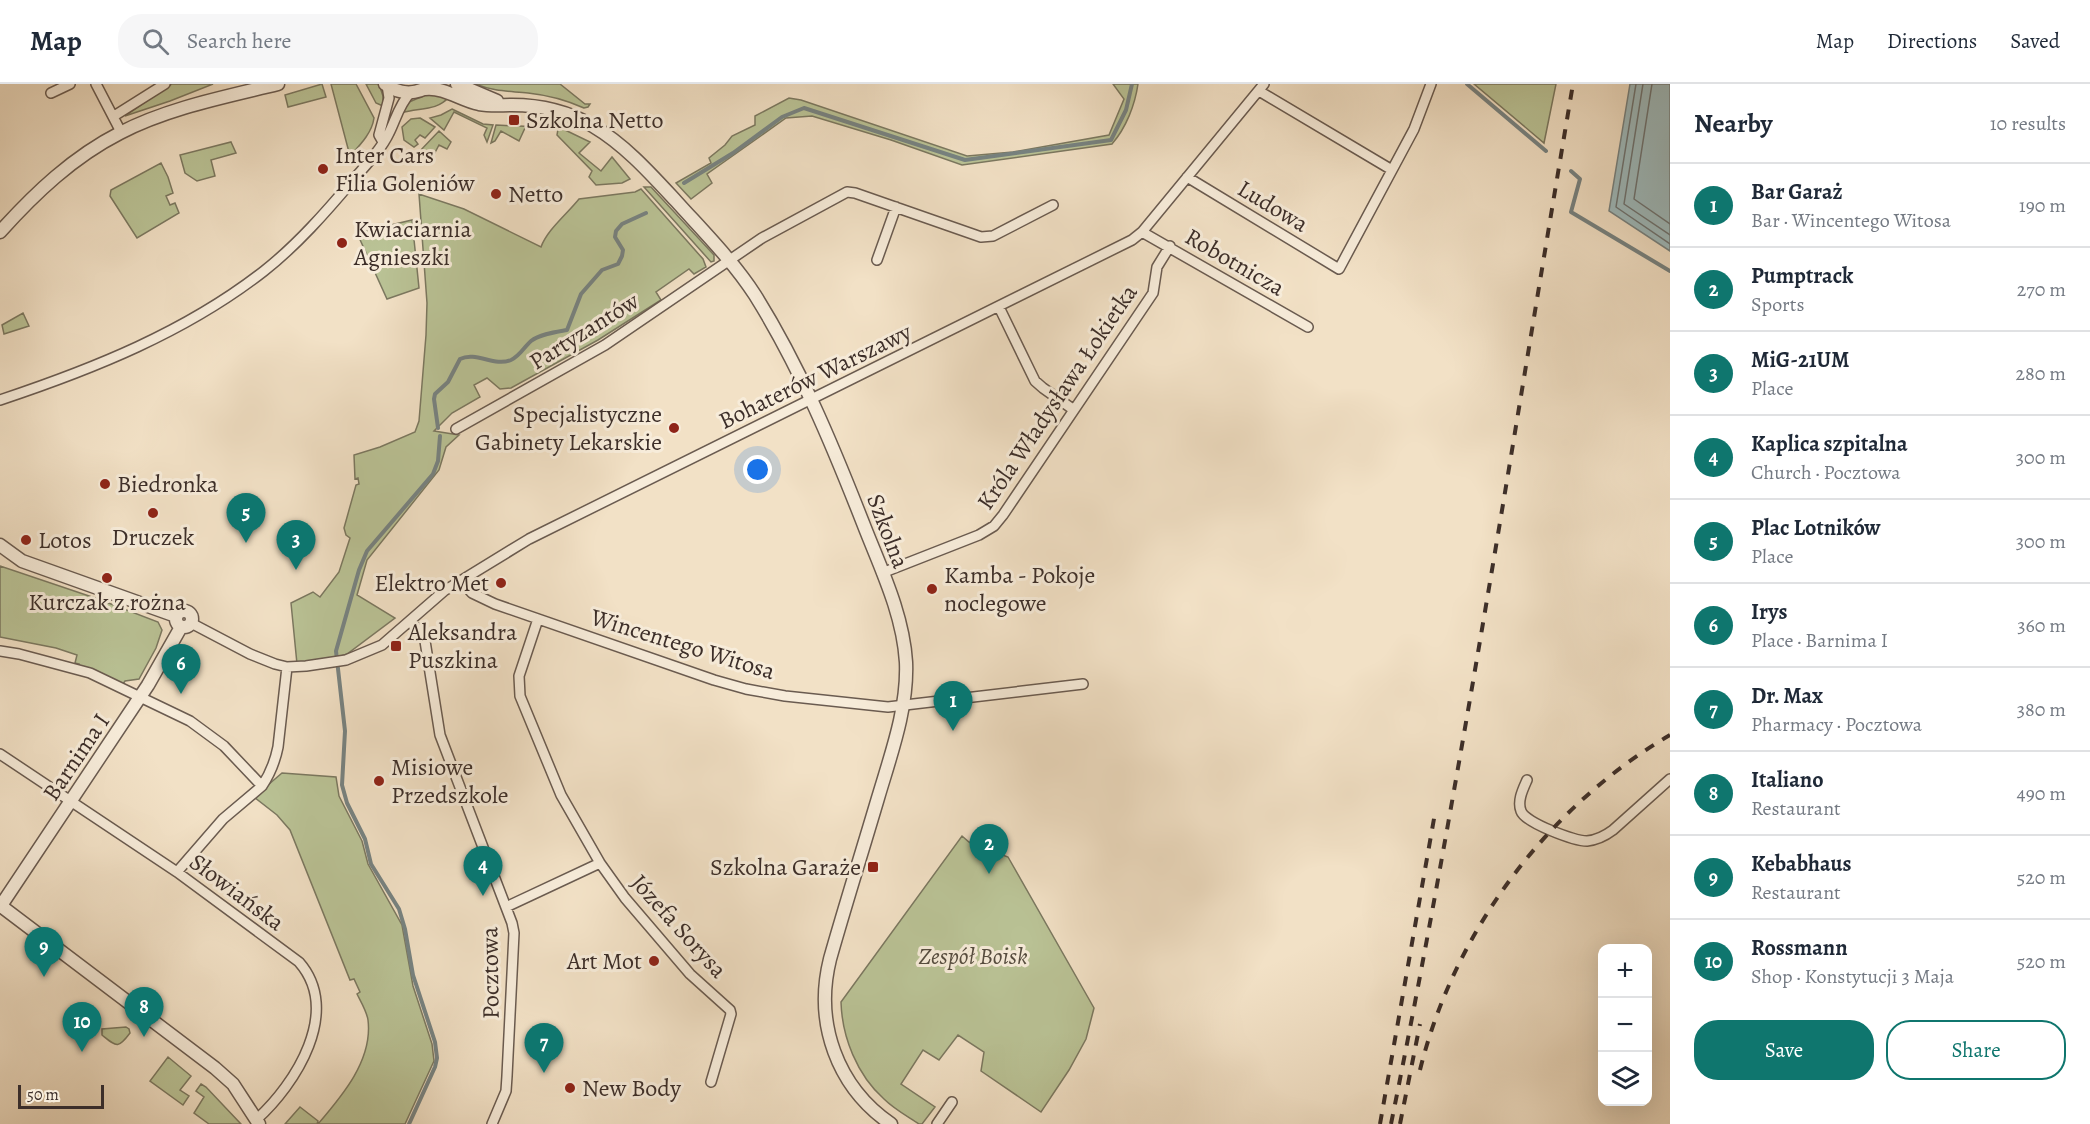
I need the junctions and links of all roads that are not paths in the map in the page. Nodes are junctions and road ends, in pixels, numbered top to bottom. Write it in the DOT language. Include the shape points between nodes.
graph roads {
  1 [pos="70,84"];
  2 [pos="96,84"];
  3 [pos="165,84"];
  4 [pos="278,84"];
  5 [pos="457,84"];
  6 [pos="1431,84"];
  7 [pos="386,85"];
  8 [pos="429,86"];
  9 [pos="1262,88"];
  10 [pos="51,93"];
  11 [pos="410,93"];
  12 [pos="512,105"];
  13 [pos="114,116"];
  14 [pos="121,132"];
  15 [pos="383,142"];
  16 [pos="1392,170"];
  17 [pos="1187,177"];
  18 [pos="1053,206"];
  19 [pos="896,207"];
  20 [pos="0,232"];
  21 [pos="1142,232"];
  22 [pos="1170,246"];
  23 [pos="729,260"];
  24 [pos="877,260"];
  25 [pos="999,307"];
  26 [pos="1308,327"];
  27 [pos="812,399"];
  28 [pos="0,400"];
  29 [pos="1074,410"];
  30 [pos="456,429"];
  31 [pos="0,545"];
  32 [pos="882,573"];
  33 [pos="461,581"];
  34 [pos="538,619"];
  35 [pos="183,622"];
  36 [pos="410,622"];
  37 [pos="0,651"];
  38 [pos="287,667"];
  39 [pos="1083,684"];
  40 [pos="140,697"];
  41 [pos="904,704"];
  42 [pos="0,754"];
  43 [pos="1670,779"];
  44 [pos="1527,780"];
  45 [pos="262,786"];
  46 [pos="71,801"];
  47 [pos="600,862"];
  48 [pos="177,872"];
  49 [pos="0,906"];
  50 [pos="506,907"];
  51 [pos="711,1082"];
  52 [pos="952,1102"];
  53 [pos="258,1122"];
  54 [pos="492,1124"];
  55 [pos="891,1124"];
  56 [pos="937,1124"];
  1 -- 10 [label="street"];
  2 -- 13 [label="street"];
  3 -- 13 [label="street"];
  4 -- 14 [label="street" via="171,112"];
  5 -- 12 [label="street, Szkolna"];
  6 -- 16 [label="street" via="1414,129"];
  7 -- 11 [label="street"];
  7 -- 15 [label="street" via="388,98 379,135"];
  8 -- 11 [label="street"];
  8 -- 12 [label="street, Szkolna" via="474,103"];
  9 -- 16 [label="street"];
  9 -- 17 [label="street, Bohaterów Warszawy"];
  11 -- 15 [label="street"];
  12 -- 23 [label="street, Szkolna" via="540,107 572,116 615,141"];
  13 -- 14 [label="street"];
  14 -- 20 [label="street" via="65,169"];
  15 -- 28 [label="street" via="332,205 286,251 230,295 99,366"];
  16 -- 17 [label="street, Ludowa" via="1339,269"];
  17 -- 21 [label="street, Bohaterów Warszawy"];
  18 -- 19 [label="street, Partyzantów" via="987,237"];
  19 -- 23 [label="street, Partyzantów" via="847,192"];
  19 -- 24 [label="street"];
  21 -- 22 [label="street, Robotnicza"];
  21 -- 25 [label="street, Bohaterów Warszawy" via="1115,250"];
  22 -- 26 [label="street, Robotnicza"];
  22 -- 29 [label="street, Króla Władysława Łokietka" via="1157,267 1153,293"];
  23 -- 27 [label="street, Szkolna" via="754,293"];
  23 -- 30 [label="street, Partyzantów" via="605,345"];
  25 -- 27 [label="street, Bohaterów Warszawy"];
  25 -- 29 [label="street" via="1035,381"];
  27 -- 32 [label="street, Szkolna"];
  27 -- 33 [label="street, Bohaterów Warszawy" via="529,539"];
  29 -- 32 [label="street, Króla Władysława Łokietka" via="994,526"];
  31 -- 35 [label="street" via="32,565"];
  32 -- 41 [label="street, Szkolna" via="904,646"];
  33 -- 34 [label="street, Wincentego Witosa" via="480,598"];
  33 -- 36 [label="street, Bohaterów Warszawy" via="429,602"];
  34 -- 41 [label="street, Wincentego Witosa" via="754,691 883,707"];
  34 -- 47 [label="street, Józefa Sorysa" via="519,676 520,696 561,795"];
  35 -- 38 [label="street" via="260,659"];
  35 -- 40 [label="street, Barnima I"];
  36 -- 38 [label="street, Bohaterów Warszawy" via="382,645 346,660"];
  36 -- 50 [label="street, Pocztowa" via="425,641 440,735"];
  37 -- 40 [label="street" via="90,673"];
  38 -- 45 [label="street" via="276,758"];
  39 -- 41 [label="street, Wincentego Witosa"];
  40 -- 45 [label="street" via="198,726 224,746"];
  40 -- 46 [label="street, Barnima I"];
  41 -- 55 [label="street, Szkolna" via="830,959 824,996 829,1035 844,1076 865,1103"];
  42 -- 46 [label="street, Słowiańska"];
  43 -- 44 [label="street" via="1613,830 1585,841 1524,816 1520,805"];
  45 -- 48 [label="street" via="223,819"];
  46 -- 48 [label="street, Słowiańska"];
  46 -- 49 [label="street, Barnima I"];
  47 -- 50 [label="street, Józefa Sorysa"];
  47 -- 51 [label="street, Józefa Sorysa" via="690,974 730,1010"];
  48 -- 53 [label="street, Słowiańska" via="299,962 314,987 310,1046"];
  49 -- 53 [label="street" via="215,1068 232,1084"];
  50 -- 54 [label="street, Pocztowa" via="514,933 507,1076 506,1091"];
  52 -- 56 [label="street"];
}
